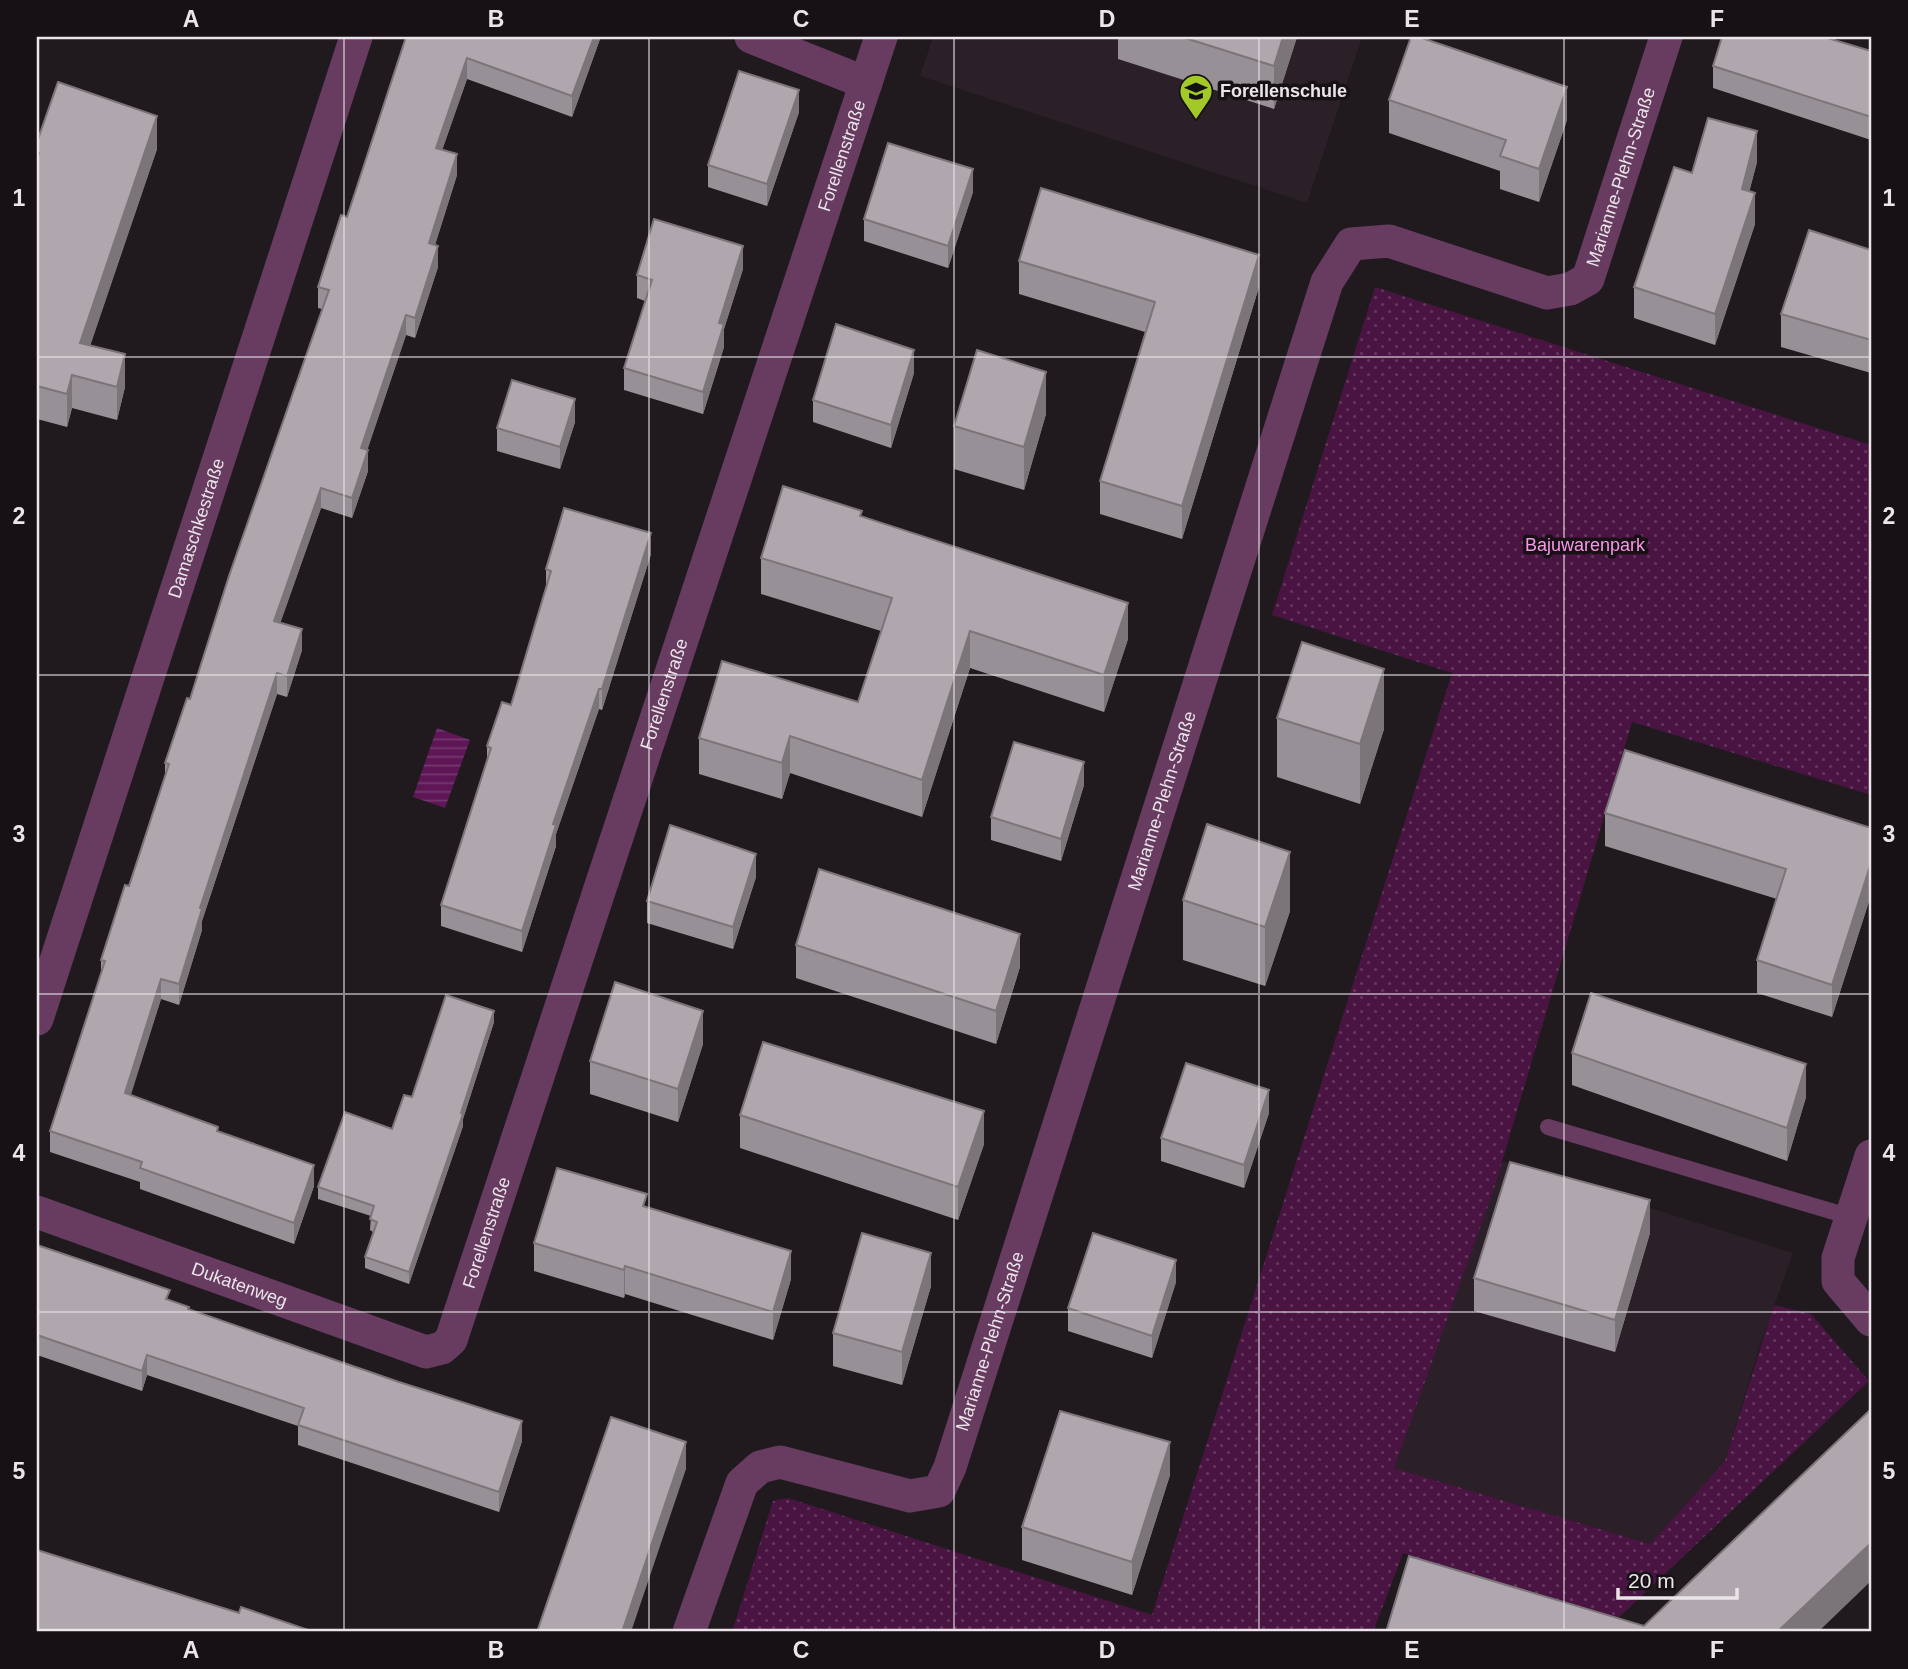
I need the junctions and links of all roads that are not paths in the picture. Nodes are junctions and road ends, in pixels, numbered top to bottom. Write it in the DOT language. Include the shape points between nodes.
graph roads {
  1 [pos="356,37"];
  2 [pos="751,37"];
  3 [pos="881,37"];
  4 [pos="1665,37"];
  5 [pos="866,83"];
  6 [pos="37,1019"];
  7 [pos="1548,1127"];
  8 [pos="1871,1156"];
  9 [pos="37,1212"];
  10 [pos="1851,1217"];
  11 [pos="1871,1320"];
  12 [pos="442,1348"];
  13 [pos="689,1632"];
  1 -- 6 [label="street, Damaschkestraße"];
  2 -- 5 [label="street"];
  3 -- 5 [label="street, Forellenstraße"];
  4 -- 13 [label="street, Marianne-Plehn-Straße" via="1588,279 1570,289 1547,293 1390,242 1351,244 1327,282 950,1468 939,1491 910,1496 780,1462 760,1467 742,1483"];
  5 -- 12 [label="street, Forellenstraße" via="451,1340"];
  7 -- 10 [label="lane"];
  8 -- 10 [label="street"];
  9 -- 12 [label="street, Dukatenweg" via="426,1352"];
  10 -- 11 [label="street" via="1838,1258 1838,1281"];
}
